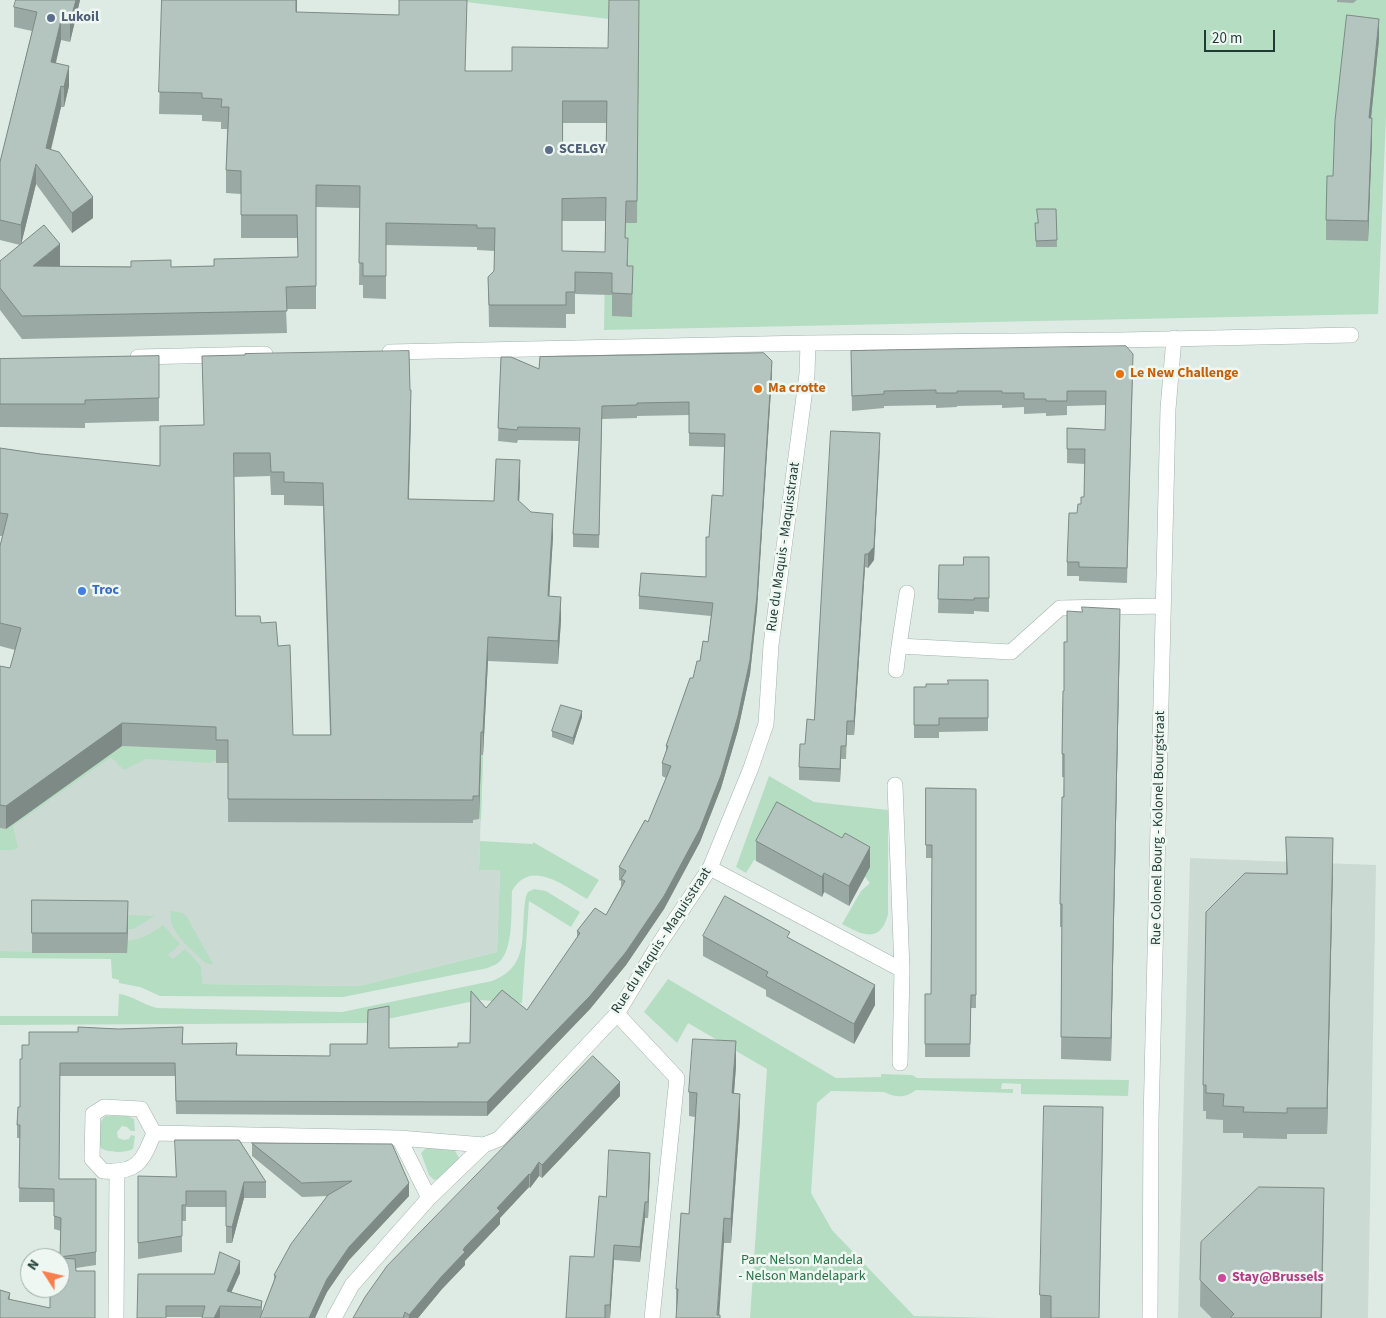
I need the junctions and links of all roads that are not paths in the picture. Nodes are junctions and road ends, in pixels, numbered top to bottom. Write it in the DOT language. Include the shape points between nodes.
graph roads {
  1 [pos="1351,335"];
  2 [pos="1174,338"];
  3 [pos="808,343"];
  4 [pos="380,352"];
  5 [pos="281,354"];
  6 [pos="126,357"];
  7 [pos="907,593"];
  8 [pos="1163,606"];
  9 [pos="899,646"];
  10 [pos="896,670"];
  11 [pos="895,785"];
  12 [pos="710,868"];
  13 [pos="902,970"];
  14 [pos="616,1014"];
  15 [pos="900,1063"];
  16 [pos="154,1133"];
  17 [pos="399,1138"];
  18 [pos="484,1145"];
  19 [pos="117,1171"];
  20 [pos="429,1198"];
  21 [pos="116,1318"];
  22 [pos="334,1318"];
  23 [pos="652,1318"];
  24 [pos="1150,1318"];
  1 -- 2 [label="street"];
  2 -- 3 [label="street"];
  2 -- 8 [label="street, Rue Colonel Bourg - Kolonel Bourgstraat" via="1168,410"];
  3 -- 4 [label="street"];
  3 -- 12 [label="street, Rue du Maquis - Maquisstraat" via="807,374 771,645 766,724"];
  5 -- 6 [label="street"];
  7 -- 9 [label="street"];
  8 -- 9 [label="street" via="1060,608 1011,652"];
  8 -- 24 [label="street, Rue Colonel Bourg - Kolonel Bourgstraat" via="1151,1121"];
  9 -- 10 [label="street"];
  11 -- 13 [label="street"];
  12 -- 13 [label="street"];
  12 -- 14 [label="street, Rue du Maquis - Maquisstraat"];
  13 -- 15 [label="street"];
  14 -- 18 [label="street, Rue du Maquis - Maquisstraat" via="499,1139"];
  14 -- 23 [label="street" via="677,1078"];
  16 -- 17 [label="street"];
  16 -- 19 [label="street" via="145,1155 132,1169"];
  16 -- 19 [label="street" via="141,1110 104,1107 93,1114 92,1159 103,1170"];
  17 -- 18 [label="street"];
  17 -- 20 [label="street"];
  18 -- 20 [label="street, Rue du Maquis - Maquisstraat"];
  19 -- 21 [label="street"];
  20 -- 22 [label="street, Rue du Maquis - Maquisstraat" via="352,1285"];
}
